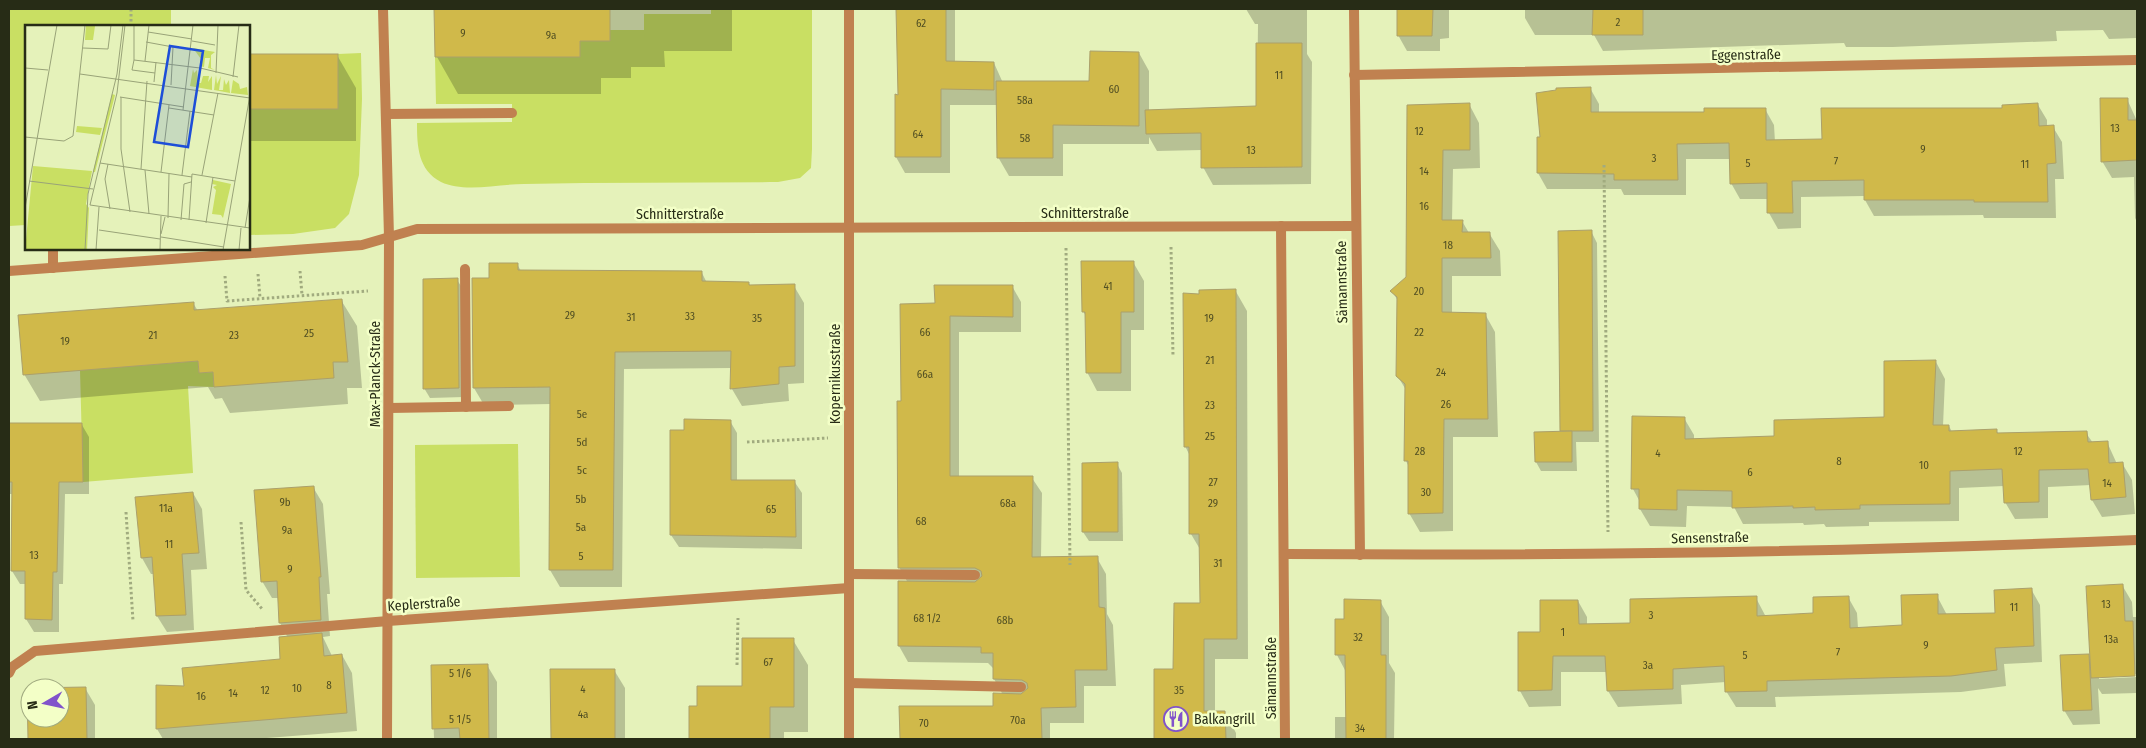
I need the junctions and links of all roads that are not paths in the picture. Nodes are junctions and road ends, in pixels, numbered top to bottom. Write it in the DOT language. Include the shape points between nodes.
graph roads {
  1 [pos="382,9"];
  2 [pos="849,9"];
  3 [pos="1354,9"];
  4 [pos="2137,60"];
  5 [pos="1354,75"];
  6 [pos="512,113"];
  7 [pos="386,114"];
  8 [pos="1281,226"];
  9 [pos="1355,226"];
  10 [pos="849,228"];
  11 [pos="389,237"];
  12 [pos="53,250"];
  13 [pos="53,268"];
  14 [pos="465,269"];
  15 [pos="9,271"];
  16 [pos="509,406"];
  17 [pos="466,407"];
  18 [pos="388,408"];
  19 [pos="2137,540"];
  20 [pos="1284,554"];
  21 [pos="1360,555"];
  22 [pos="849,574"];
  23 [pos="976,575"];
  24 [pos="849,588"];
  25 [pos="388,621"];
  26 [pos="9,673"];
  27 [pos="849,683"];
  28 [pos="1021,687"];
  29 [pos="387,739"];
  30 [pos="849,739"];
  31 [pos="1285,739"];
  1 -- 7 [label="street, Max-Planck-Straße"];
  2 -- 10 [label="street, Kopernikusstraße"];
  3 -- 5 [label="street, Sämannstraße"];
  4 -- 5 [label="street, Eggenstraße"];
  5 -- 9 [label="street, Sämannstraße"];
  6 -- 7 [label="street"];
  7 -- 11 [label="street, Max-Planck-Straße"];
  8 -- 9 [label="street, Schnitterstraße"];
  8 -- 10 [label="street, Schnitterstraße"];
  8 -- 20 [label="street, Sämannstraße"];
  9 -- 21 [label="street, Sämannstraße"];
  10 -- 11 [label="street, Schnitterstraße" via="417,229"];
  10 -- 22 [label="street, Kopernikusstraße"];
  11 -- 13 [label="street, Schnitterstraße" via="362,245"];
  11 -- 18 [label="street, Max-Planck-Straße"];
  12 -- 13 [label="street"];
  13 -- 15 [label="street, Schnitterstraße"];
  14 -- 17 [label="street"];
  16 -- 17 [label="street"];
  17 -- 18 [label="street"];
  18 -- 25 [label="street, Max-Planck-Straße"];
  19 -- 21 [label="street, Sensenstraße" via="1972,547"];
  20 -- 21 [label="street, Sensenstraße"];
  20 -- 31 [label="street, Sämannstraße"];
  22 -- 23 [label="street"];
  22 -- 24 [label="street, Kopernikusstraße"];
  24 -- 25 [label="street, Keplerstraße"];
  24 -- 27 [label="street, Kopernikusstraße"];
  25 -- 26 [label="street, Keplerstraße" via="35,652 12,667"];
  25 -- 29 [label="street, Max-Planck-Straße"];
  27 -- 28 [label="street"];
  27 -- 30 [label="street, Kopernikusstraße"];
}
